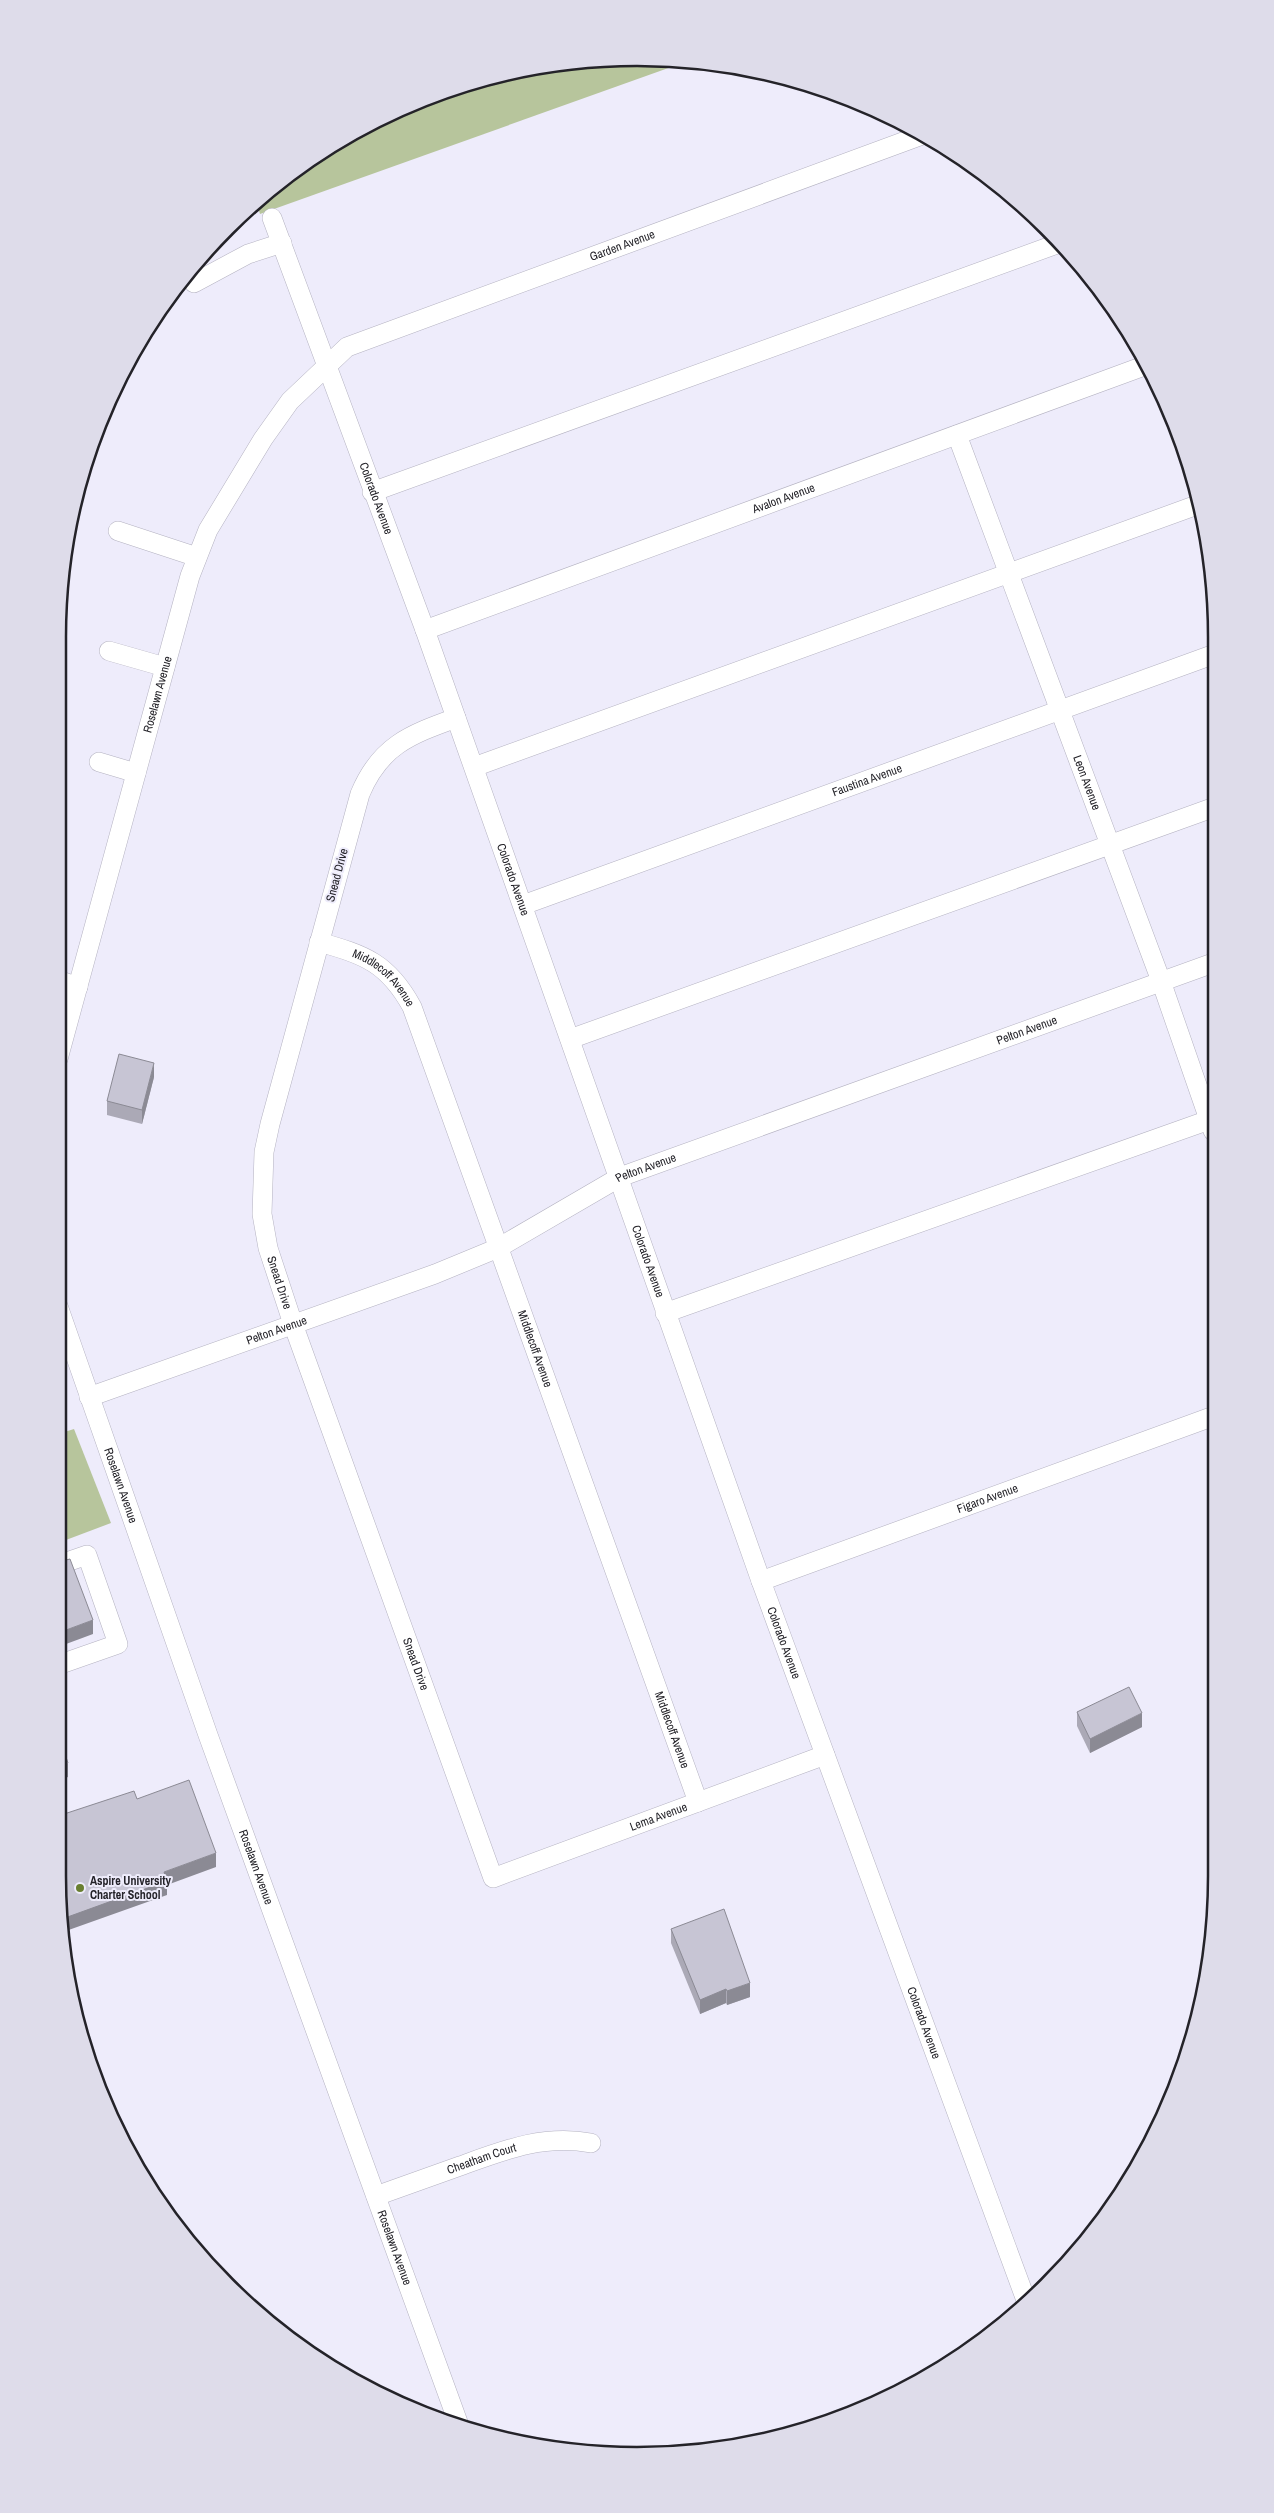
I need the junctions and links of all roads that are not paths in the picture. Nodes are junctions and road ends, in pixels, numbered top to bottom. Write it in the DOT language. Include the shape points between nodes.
graph roads {
  1 [pos="913,138"];
  2 [pos="272,218"];
  3 [pos="282,243"];
  4 [pos="1052,246"];
  5 [pos="194,283"];
  6 [pos="328,364"];
  7 [pos="1140,368"];
  8 [pos="957,435"];
  9 [pos="372,492"];
  10 [pos="1192,506"];
  11 [pos="118,531"];
  12 [pos="197,557"];
  13 [pos="1009,574"];
  14 [pos="425,630"];
  15 [pos="109,651"];
  16 [pos="1208,656"];
  17 [pos="165,667"];
  18 [pos="1060,710"];
  19 [pos="456,718"];
  20 [pos="99,762"];
  21 [pos="474,767"];
  22 [pos="136,773"];
  23 [pos="1208,809"];
  24 [pos="1109,846"];
  25 [pos="523,905"];
  26 [pos="319,942"];
  27 [pos="1208,964"];
  28 [pos="1161,981"];
  29 [pos="66,983"];
  30 [pos="78,987"];
  31 [pos="66,1030"];
  32 [pos="570,1039"];
  33 [pos="1208,1117"];
  34 [pos="1208,1127"];
  35 [pos="620,1177"];
  36 [pos="498,1248"];
  37 [pos="665,1313"];
  38 [pos="293,1324"];
  39 [pos="66,1329"];
  40 [pos="89,1397"];
  41 [pos="1208,1418"];
  42 [pos="66,1562"];
  43 [pos="761,1581"];
  44 [pos="66,1661"];
  45 [pos="825,1755"];
  46 [pos="698,1802"];
  47 [pos="493,1878"];
  48 [pos="591,2143"];
  49 [pos="376,2196"];
  50 [pos="1024,2295"];
  51 [pos="456,2417"];
  1 -- 6 [label="street, Garden Avenue" via="347,347"];
  2 -- 3 [label="street, Colorado Avenue"];
  3 -- 5 [label="street" via="248,254"];
  3 -- 6 [label="street, Colorado Avenue"];
  4 -- 9 [label="street"];
  6 -- 9 [label="street, Colorado Avenue"];
  6 -- 12 [label="street, Roselawn Avenue" via="290,401 262,440 208,530"];
  7 -- 8 [label="street, Avalon Avenue"];
  8 -- 13 [label="street, Leon Avenue"];
  8 -- 14 [label="street, Avalon Avenue"];
  9 -- 14 [label="street, Colorado Avenue"];
  10 -- 13 [label="street"];
  11 -- 12 [label="street"];
  12 -- 17 [label="street, Roselawn Avenue"];
  13 -- 18 [label="street, Leon Avenue"];
  13 -- 21 [label="street"];
  14 -- 19 [label="street, Colorado Avenue"];
  15 -- 17 [label="street"];
  16 -- 18 [label="street, Faustina Avenue"];
  17 -- 22 [label="street, Roselawn Avenue"];
  18 -- 24 [label="street, Leon Avenue"];
  18 -- 25 [label="street, Faustina Avenue"];
  19 -- 21 [label="street, Colorado Avenue"];
  19 -- 26 [label="street, Snead Drive" via="416,734 393,748 368,774"];
  20 -- 22 [label="street"];
  21 -- 25 [label="street, Colorado Avenue"];
  22 -- 30 [label="street, Roselawn Avenue"];
  23 -- 24 [label="street"];
  24 -- 28 [label="street, Leon Avenue"];
  24 -- 32 [label="street"];
  25 -- 32 [label="street, Colorado Avenue"];
  26 -- 36 [label="street, Middlecoff Avenue" via="358,953 378,965 404,993 412,1007"];
  26 -- 38 [label="street, Snead Drive" via="270,1124 262,1181 262,1214 268,1248"];
  27 -- 28 [label="street, Pelton Avenue"];
  28 -- 33 [label="street, Leon Avenue"];
  28 -- 35 [label="street, Pelton Avenue"];
  29 -- 30 [label="street"];
  30 -- 31 [label="street, Roselawn Avenue"];
  32 -- 35 [label="street, Colorado Avenue"];
  34 -- 37 [label="street"];
  35 -- 36 [label="street, Pelton Avenue"];
  35 -- 37 [label="street, Colorado Avenue"];
  36 -- 38 [label="street, Pelton Avenue"];
  36 -- 46 [label="street, Middlecoff Avenue"];
  37 -- 43 [label="street, Colorado Avenue"];
  38 -- 40 [label="street, Pelton Avenue"];
  38 -- 47 [label="street, Snead Drive"];
  39 -- 40 [label="street, Roselawn Avenue"];
  40 -- 49 [label="street, Roselawn Avenue"];
  41 -- 43 [label="street, Figaro Avenue"];
  42 -- 44 [label="street" via="86,1554 118,1644"];
  43 -- 45 [label="street, Colorado Avenue"];
  45 -- 46 [label="street, Lema Avenue"];
  45 -- 50 [label="street, Colorado Avenue"];
  46 -- 47 [label="street, Lema Avenue"];
  48 -- 49 [label="street, Cheatham Court" via="546,2140 517,2145"];
  49 -- 51 [label="street, Roselawn Avenue"];
}
